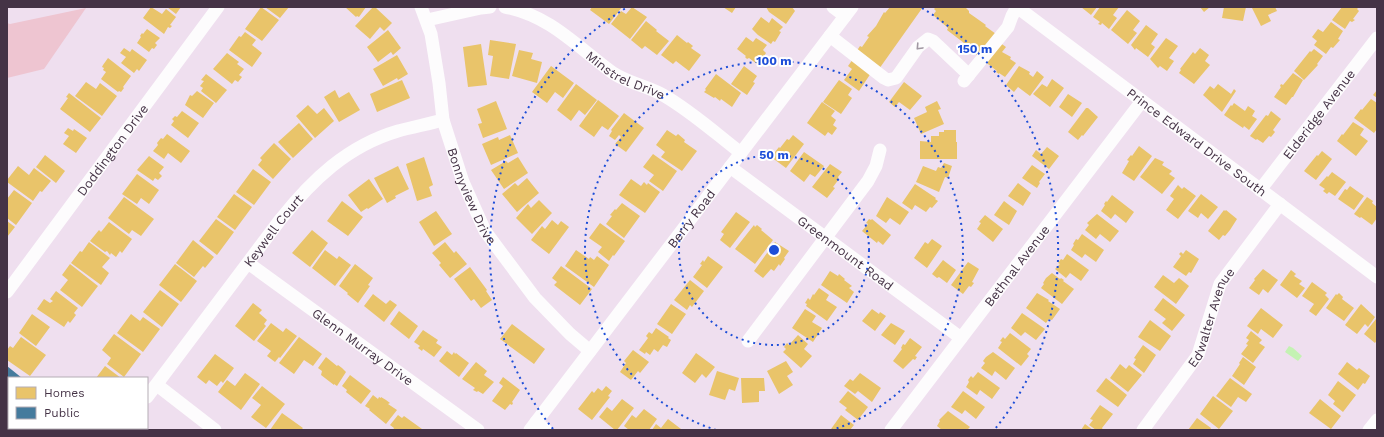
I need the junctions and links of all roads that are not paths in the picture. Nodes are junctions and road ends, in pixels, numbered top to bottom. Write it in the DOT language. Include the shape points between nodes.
graph roads {
  1 [pos="218,7"];
  2 [pos="421,7"];
  3 [pos="490,7"];
  4 [pos="505,7"];
  5 [pos="833,7"];
  6 [pos="1017,7"];
  7 [pos="848,11"];
  8 [pos="427,20"];
  9 [pos="830,36"];
  10 [pos="1377,38"];
  11 [pos="1142,101"];
  12 [pos="443,120"];
  13 [pos="880,150"];
  14 [pos="741,152"];
  15 [pos="730,167"];
  16 [pos="1260,190"];
  17 [pos="1280,204"];
  18 [pos="824,238"];
  19 [pos="248,263"];
  20 [pos="1377,277"];
  21 [pos="7,292"];
  22 [pos="961,338"];
  23 [pos="748,341"];
  24 [pos="590,351"];
  25 [pos="156,385"];
  26 [pos="148,396"];
  27 [pos="1377,420"];
  28 [pos="537,427"];
  29 [pos="215,430"];
  30 [pos="478,430"];
  31 [pos="891,430"];
  32 [pos="1143,430"];
  33 [pos="1369,430"];
  1 -- 21 [label="street, Doddington Drive"];
  2 -- 8 [label="street, Bonnyview Drive"];
  3 -- 8 [label="street"];
  4 -- 14 [label="street, Minstrel Drive" via="529,14 555,27 614,73 664,95"];
  5 -- 7 [label="street"];
  6 -- 9 [label="street, one-way" via="1008,27 966,78 933,41 928,39 918,47 896,78 888,80"];
  6 -- 11 [label="street, Prince Edward Drive South"];
  7 -- 9 [label="street, Berry Road"];
  8 -- 12 [label="street, Bonnyview Drive"];
  9 -- 14 [label="street, Berry Road"];
  10 -- 16 [label="street, Elderidge Avenue"];
  11 -- 16 [label="street, Prince Edward Drive South"];
  11 -- 22 [label="street, Bethnal Avenue"];
  12 -- 19 [label="street, Keywell Court" via="398,131 359,147 336,162 300,196"];
  12 -- 24 [label="street, Bonnyview Drive" via="463,182 485,231 535,298"];
  13 -- 18 [label="street" via="876,166 868,181"];
  14 -- 15 [label="street, Berry Road"];
  15 -- 18 [label="street, Greenmount Road"];
  15 -- 24 [label="street, Berry Road"];
  16 -- 17 [label="street, Prince Edward Drive South"];
  17 -- 20 [label="street, Prince Edward Drive South"];
  17 -- 32 [label="street, Edwalter Avenue" via="1220,284 1198,354"];
  18 -- 22 [label="street, Greenmount Road"];
  18 -- 23 [label="street"];
  19 -- 25 [label="street, Keywell Court"];
  19 -- 30 [label="street, Glenn Murray Drive"];
  22 -- 31 [label="street, Bethnal Avenue"];
  24 -- 28 [label="street, Berry Road"];
  25 -- 26 [label="street, Keywell Court"];
  25 -- 29 [label="street"];
  27 -- 33 [label="street"];
}
